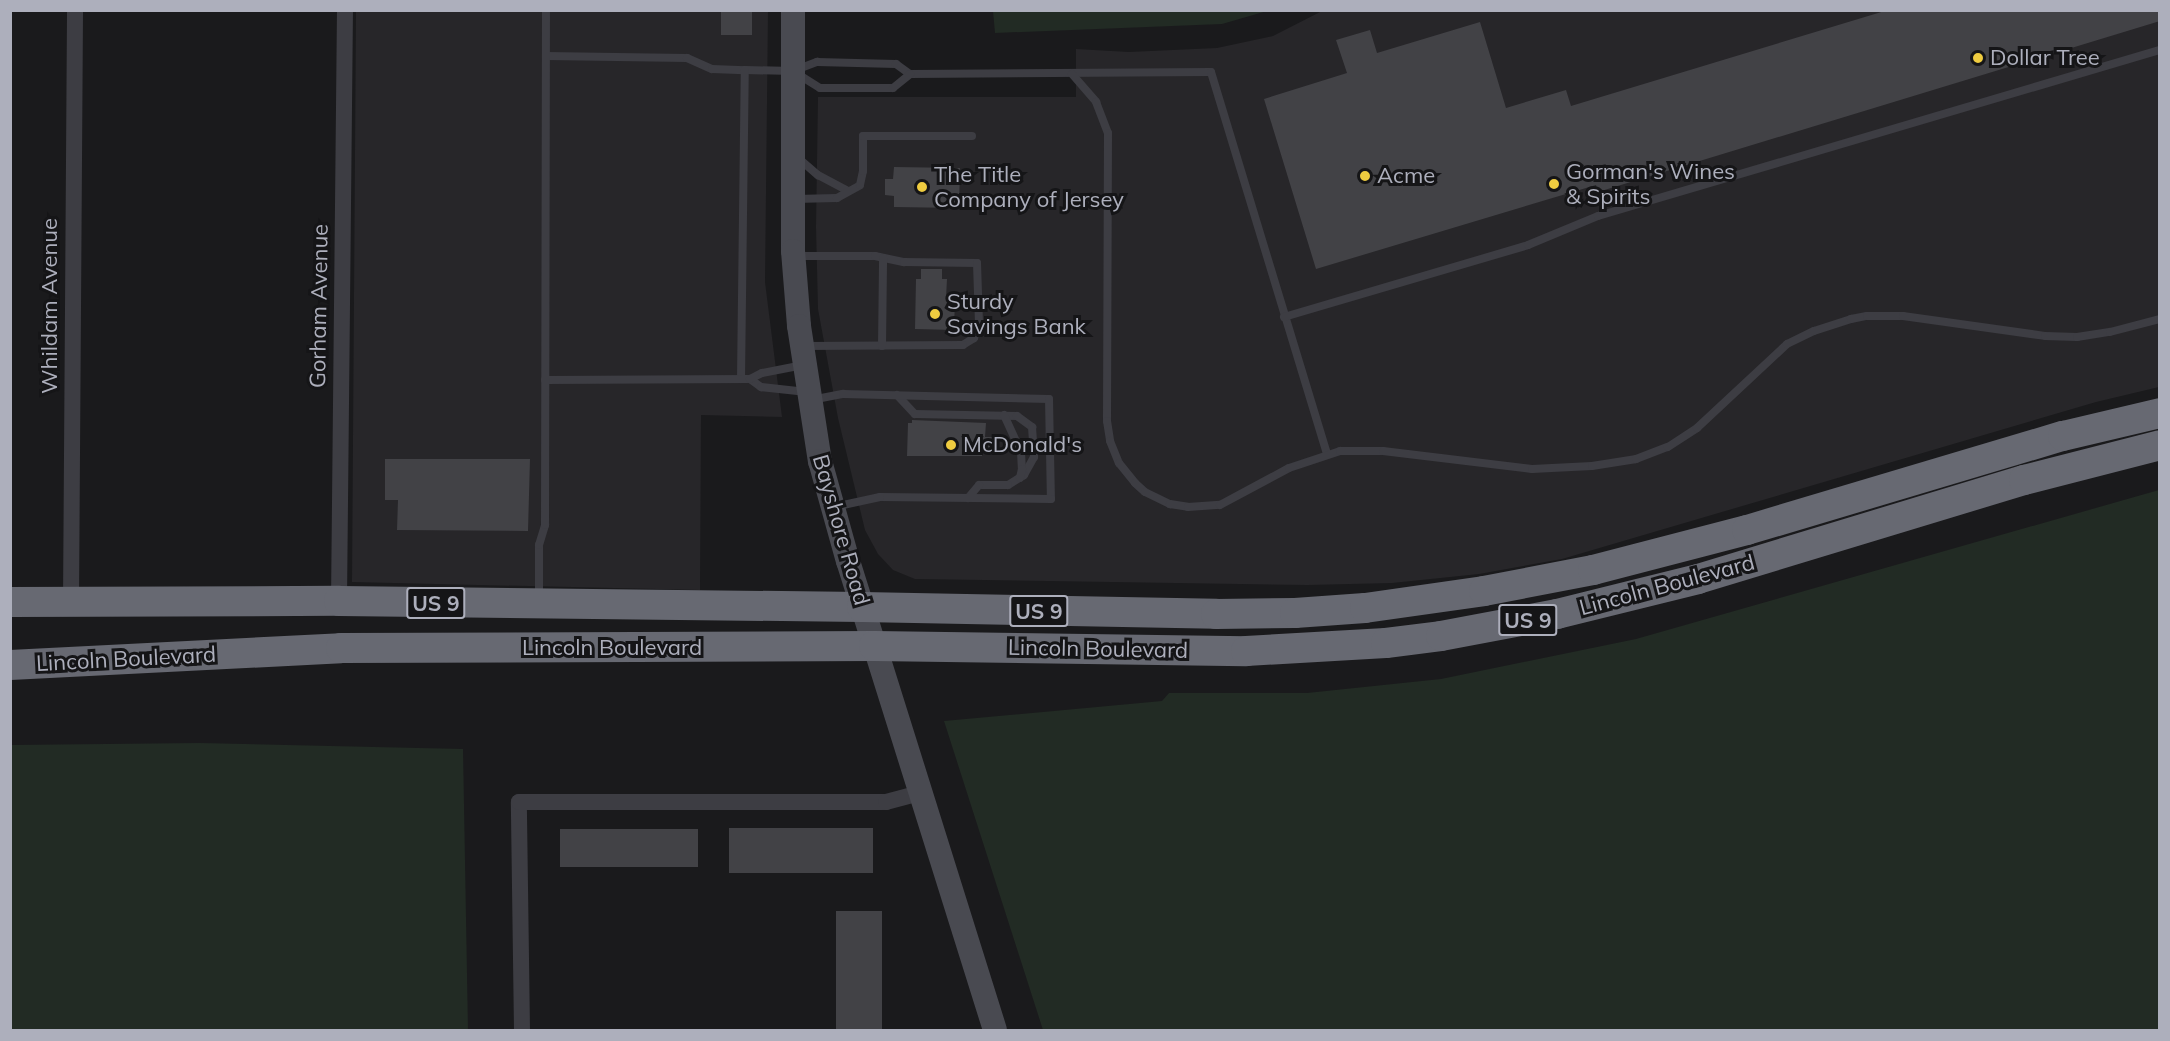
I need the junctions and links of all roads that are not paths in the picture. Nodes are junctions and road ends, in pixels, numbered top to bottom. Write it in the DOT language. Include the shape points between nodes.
graph roads {
  1 [pos="75,10"];
  2 [pos="345,10"];
  3 [pos="546,10"];
  4 [pos="793,10"];
  5 [pos="2160,50"];
  6 [pos="546,56"];
  7 [pos="745,70"];
  8 [pos="793,71"];
  9 [pos="910,74"];
  10 [pos="1072,74"];
  11 [pos="972,136"];
  12 [pos="792,153"];
  13 [pos="846,190"];
  14 [pos="791,199"];
  15 [pos="793,256"];
  16 [pos="883,258"];
  17 [pos="1284,317"];
  18 [pos="2160,319"];
  19 [pos="882,346"];
  20 [pos="803,355"];
  21 [pos="745,379"];
  22 [pos="545,380"];
  23 [pos="897,395"];
  24 [pos="809,396"];
  25 [pos="2160,413"];
  26 [pos="1004,415"];
  27 [pos="2160,445"];
  28 [pos="1327,454"];
  29 [pos="1020,479"];
  30 [pos="968,498"];
  31 [pos="833,507"];
  32 [pos="339,601"];
  33 [pos="10,602"];
  34 [pos="71,602"];
  35 [pos="539,604"];
  36 [pos="862,607"];
  37 [pos="874,646"];
  38 [pos="10,665"];
  39 [pos="920,793"];
  40 [pos="522,1030"];
  41 [pos="995,1030"];
  1 -- 34 [label="street, Whildam Avenue"];
  2 -- 32 [label="street, Gorham Avenue"];
  3 -- 6 [label="lane"];
  4 -- 8 [label="main road, Bayshore Road"];
  5 -- 17 [label="lane" via="1598,216 1528,245"];
  6 -- 7 [label="lane" via="687,58 712,69"];
  6 -- 22 [label="lane"];
  7 -- 8 [label="lane"];
  7 -- 21 [label="lane"];
  8 -- 9 [label="lane" via="817,62 896,64"];
  8 -- 9 [label="lane" via="820,88 893,88"];
  8 -- 12 [label="main road, Bayshore Road"];
  9 -- 10 [label="lane"];
  10 -- 17 [label="lane" via="1211,72"];
  10 -- 28 [label="lane" via="1096,102 1108,133 1107,421 1113,452 1126,474 1157,499 1179,506 1206,507 1231,501 1288,468"];
  11 -- 13 [label="lane" via="863,136 862,179 855,189"];
  12 -- 13 [label="lane" via="818,175"];
  12 -- 14 [label="main road, Bayshore Road"];
  13 -- 14 [label="lane" via="837,198"];
  14 -- 15 [label="main road, Bayshore Road"];
  15 -- 16 [label="lane"];
  15 -- 20 [label="main road, Bayshore Road"];
  16 -- 19 [label="lane"];
  16 -- 19 [label="lane" via="977,263 979,324 974,338 963,345"];
  17 -- 28 [label="lane"];
  18 -- 28 [label="lane" via="2077,338 1903,316 1851,319 1787,344 1712,416 1683,438 1652,453 1612,464 1532,469 1383,451"];
  19 -- 20 [label="lane"];
  20 -- 21 [label="lane"];
  20 -- 24 [label="main road, Bayshore Road"];
  21 -- 22 [label="lane"];
  21 -- 24 [label="lane" via="761,387"];
  22 -- 35 [label="lane" via="545,525 539,545"];
  23 -- 24 [label="lane"];
  23 -- 26 [label="lane" via="915,414"];
  23 -- 30 [label="lane" via="1049,399 1051,499"];
  24 -- 31 [label="main road, Bayshore Road"];
  25 -- 36 [label="highway, Lincoln Boulevard / US 9" via="2053,439 1635,560 1421,601 1272,614"];
  26 -- 29 [label="lane" via="1021,452"];
  26 -- 29 [label="lane" via="1023,418 1034,433 1032,463"];
  27 -- 37 [label="highway, Lincoln Boulevard / US 9" via="2024,480 1698,579 1557,614 1441,636 1309,650"];
  29 -- 30 [label="lane" via="1008,485 979,485"];
  30 -- 31 [label="lane" via="880,497"];
  31 -- 36 [label="main road, Bayshore Road"];
  32 -- 34 [label="highway, Lincoln Boulevard / US 9"];
  32 -- 35 [label="highway, Lincoln Boulevard / US 9"];
  33 -- 34 [label="highway, Lincoln Boulevard / US 9"];
  35 -- 36 [label="highway, Lincoln Boulevard / US 9"];
  36 -- 37 [label="main road, Bayshore Road"];
  37 -- 38 [label="highway, Lincoln Boulevard / US 9" via="341,648"];
  37 -- 39 [label="main road, Bayshore Road"];
  39 -- 40 [label="street" via="886,802 519,802"];
  39 -- 41 [label="main road, Bayshore Road"];
}
